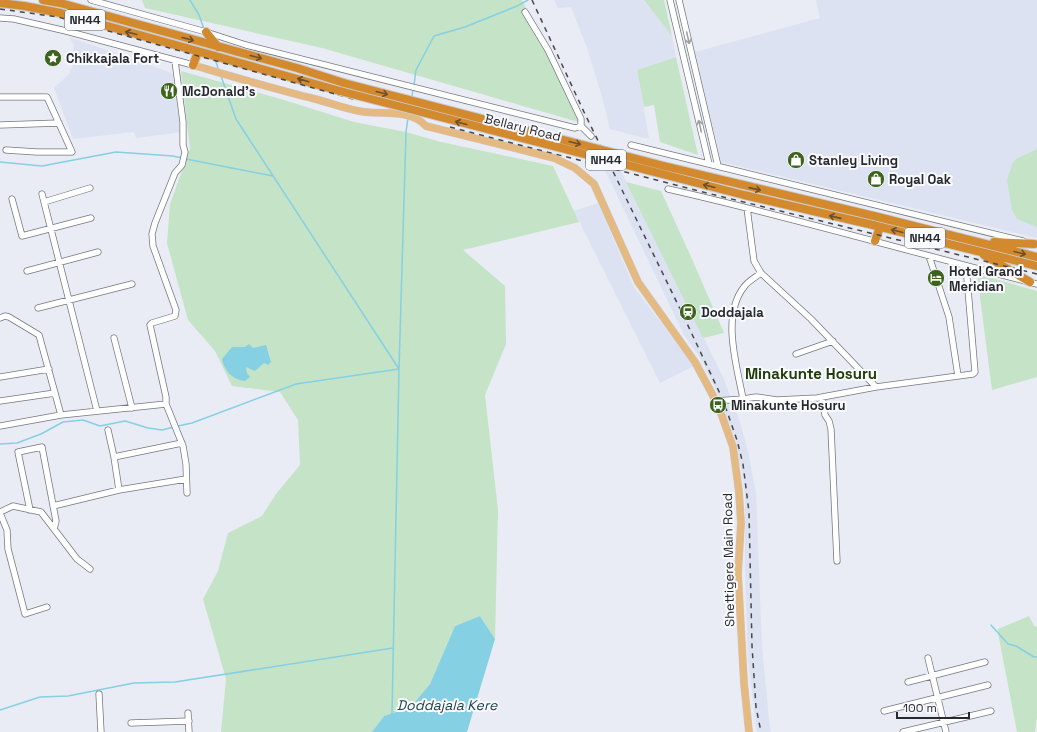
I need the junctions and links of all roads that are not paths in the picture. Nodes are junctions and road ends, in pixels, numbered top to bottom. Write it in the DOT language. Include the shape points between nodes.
graph roads {
  1 [pos="43,0"];
  2 [pos="91,0"];
  3 [pos="670,0"];
  4 [pos="679,0"];
  5 [pos="0,3"];
  6 [pos="526,12"];
  7 [pos="0,18"];
  8 [pos="205,31"];
  9 [pos="213,46"];
  10 [pos="198,52"];
  11 [pos="176,61"];
  12 [pos="193,66"];
  13 [pos="0,97"];
  14 [pos="59,123"];
  15 [pos="0,125"];
  16 [pos="581,126"];
  17 [pos="591,136"];
  18 [pos="631,145"];
  19 [pos="6,150"];
  20 [pos="709,164"];
  21 [pos="718,166"];
  22 [pos="90,188"];
  23 [pos="668,189"];
  24 [pos="42,194"];
  25 [pos="12,199"];
  26 [pos="44,202"];
  27 [pos="747,208"];
  28 [pos="91,218"];
  29 [pos="876,226"];
  30 [pos="51,229"];
  31 [pos="875,241"];
  32 [pos="975,241"];
  33 [pos="1036,244"];
  34 [pos="976,250"];
  35 [pos="98,252"];
  36 [pos="929,256"];
  37 [pos="1037,257"];
  38 [pos="59,263"];
  39 [pos="966,266"];
  40 [pos="1037,266"];
  41 [pos="27,271"];
  42 [pos="761,273"];
  43 [pos="1033,283"];
  44 [pos="132,284"];
  45 [pos="69,301"];
  46 [pos="38,308"];
  47 [pos="0,318"];
  48 [pos="114,338"];
  49 [pos="833,341"];
  50 [pos="796,354"];
  51 [pos="49,369"];
  52 [pos="958,376"];
  53 [pos="0,377"];
  54 [pos="876,386"];
  55 [pos="55,393"];
  56 [pos="822,397"];
  57 [pos="743,399"];
  58 [pos="0,401"];
  59 [pos="716,401"];
  60 [pos="166,404"];
  61 [pos="132,408"];
  62 [pos="97,412"];
  63 [pos="61,415"];
  64 [pos="0,426"];
  65 [pos="108,430"];
  66 [pos="182,443"];
  67 [pos="114,457"];
  68 [pos="186,479"];
  69 [pos="120,490"];
  70 [pos="187,493"];
  71 [pos="53,506"];
  72 [pos="30,510"];
  73 [pos="0,513"];
  74 [pos="54,529"];
  75 [pos="837,561"];
  76 [pos="90,569"];
  77 [pos="47,607"];
  78 [pos="928,658"];
  79 [pos="986,662"];
  80 [pos="933,675"];
  81 [pos="908,682"];
  82 [pos="988,686"];
  83 [pos="100,694"];
  84 [pos="938,698"];
  85 [pos="884,711"];
  86 [pos="991,711"];
  87 [pos="188,713"];
  88 [pos="189,721"];
  89 [pos="944,722"];
  90 [pos="131,723"];
  91 [pos="101,732"];
  92 [pos="189,732"];
  93 [pos="749,732"];
  94 [pos="903,732"];
  95 [pos="946,732"];
  1 -- 9 [label="highway, NH44, one-way"];
  2 -- 8 [label="street"];
  20 -- 3 [label="street, one-way"];
  4 -- 21 [label="street, one-way"];
  10 -- 5 [label="highway, Bellary Road / NH44, one-way" via="61,13"];
  6 -- 16 [label="street" via="548,50 581,119"];
  7 -- 11 [label="street" via="66,30"];
  8 -- 9 [label="highway"];
  8 -- 16 [label="street" via="246,45 575,128"];
  9 -- 32 [label="highway, Bellary Road / NH44, one-way, bridge" via="671,168"];
  10 -- 12 [label="highway"];
  29 -- 10 [label="highway, Bellary Road / NH44, one-way, bridge" via="744,195"];
  11 -- 12 [label="street"];
  11 -- 60 [label="street" via="184,152 182,164 175,173 155,223 152,239 176,310 175,316 150,325"];
  12 -- 59 [label="main road, Shettigere Main Road" via="364,112 396,113 412,117 426,126 554,158 575,168 594,184 638,282 695,362"];
  13 -- 14 [label="street" via="47,97"];
  14 -- 15 [label="street"];
  14 -- 19 [label="street" via="72,152"];
  16 -- 17 [label="street"];
  18 -- 20 [label="street"];
  20 -- 21 [label="street"];
  21 -- 33 [label="street"];
  22 -- 26 [label="street"];
  23 -- 27 [label="street"];
  24 -- 26 [label="street"];
  25 -- 30 [label="street" via="22,236"];
  26 -- 30 [label="street"];
  27 -- 31 [label="street"];
  27 -- 42 [label="street" via="754,258"];
  28 -- 30 [label="street"];
  29 -- 31 [label="highway"];
  34 -- 29 [label="highway, NH44, one-way"];
  30 -- 38 [label="street"];
  31 -- 36 [label="street"];
  32 -- 33 [label="highway"];
  32 -- 37 [label="highway, NH44, one-way"];
  34 -- 40 [label="highway, NH44"];
  34 -- 43 [label="highway"];
  35 -- 38 [label="street"];
  36 -- 39 [label="street"];
  36 -- 52 [label="street" via="949,317"];
  38 -- 41 [label="street"];
  38 -- 45 [label="street"];
  39 -- 43 [label="street"];
  39 -- 52 [label="street" via="975,372"];
  42 -- 49 [label="street"];
  42 -- 57 [label="street" via="744,287 732,321"];
  44 -- 45 [label="street"];
  45 -- 46 [label="street"];
  45 -- 62 [label="street"];
  47 -- 51 [label="street" via="9,317 39,335"];
  48 -- 61 [label="street"];
  49 -- 50 [label="street"];
  49 -- 54 [label="street"];
  51 -- 53 [label="street"];
  51 -- 55 [label="street"];
  52 -- 54 [label="street"];
  54 -- 56 [label="street"];
  55 -- 58 [label="street"];
  55 -- 63 [label="street"];
  56 -- 57 [label="street"];
  56 -- 75 [label="street" via="831,429"];
  57 -- 59 [label="street"];
  59 -- 93 [label="main road, Shettigere Main Road" via="733,446 739,492 741,523 738,574"];
  60 -- 61 [label="street"];
  60 -- 66 [label="street"];
  61 -- 62 [label="street"];
  62 -- 63 [label="street"];
  63 -- 64 [label="street"];
  65 -- 67 [label="street"];
  66 -- 67 [label="street"];
  66 -- 68 [label="street"];
  67 -- 69 [label="street"];
  68 -- 69 [label="street"];
  68 -- 70 [label="street"];
  69 -- 71 [label="street"];
  71 -- 72 [label="street" via="42,447 18,452"];
  71 -- 74 [label="street" via="56,521"];
  72 -- 73 [label="street" via="13,506"];
  72 -- 74 [label="street" via="41,512"];
  73 -- 77 [label="street" via="7,530 8,549 25,614"];
  74 -- 76 [label="street" via="77,559"];
  78 -- 80 [label="street"];
  79 -- 80 [label="street"];
  80 -- 81 [label="street"];
  80 -- 84 [label="street"];
  82 -- 84 [label="street"];
  83 -- 91 [label="street"];
  84 -- 85 [label="street"];
  84 -- 89 [label="street"];
  86 -- 89 [label="street"];
  87 -- 88 [label="street"];
  88 -- 90 [label="street"];
  88 -- 92 [label="street"];
  89 -- 94 [label="street"];
  89 -- 95 [label="street"];
}
